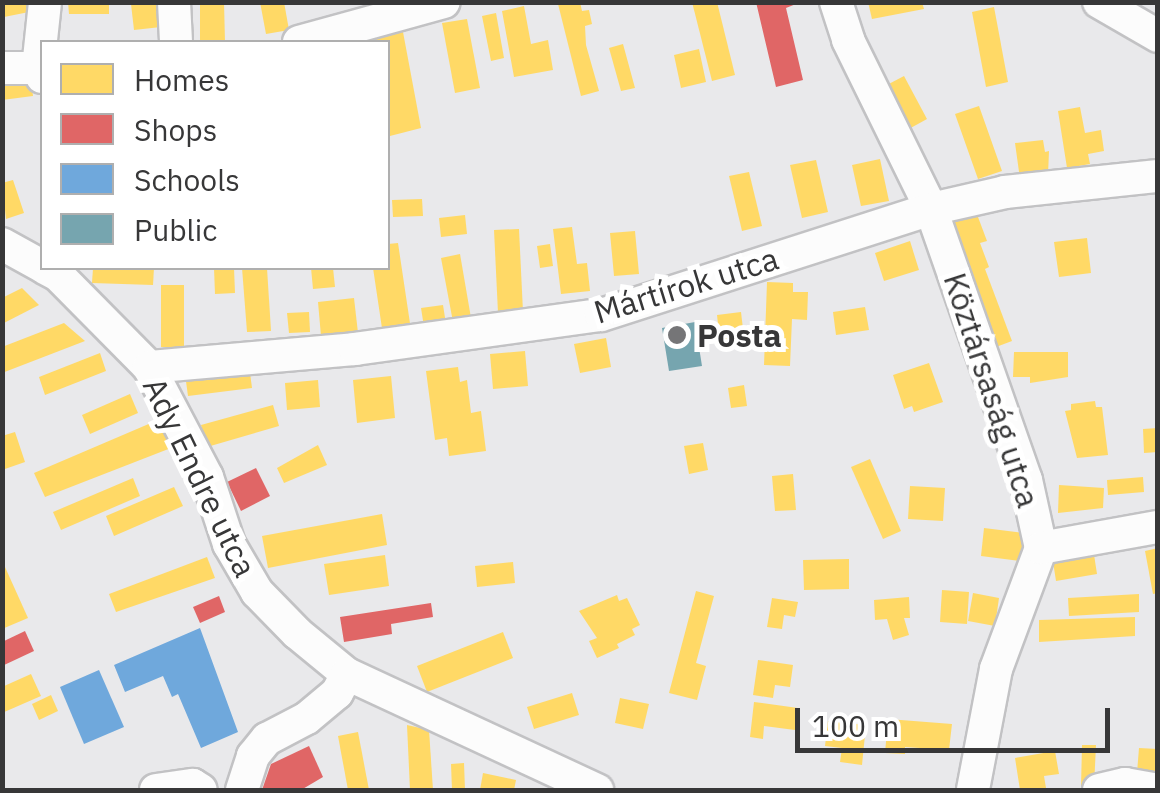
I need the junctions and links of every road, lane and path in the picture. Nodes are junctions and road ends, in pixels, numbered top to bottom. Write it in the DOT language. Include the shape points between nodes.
graph roads {
  1 [pos="45,2"];
  2 [pos="174,2"];
  3 [pos="444,2"];
  4 [pos="836,2"];
  5 [pos="1099,2"];
  6 [pos="1158,36"];
  7 [pos="42,40"];
  8 [pos="176,40"];
  9 [pos="306,40"];
  10 [pos="2,68"];
  11 [pos="40,73"];
  12 [pos="1158,176"];
  13 [pos="931,209"];
  14 [pos="2,244"];
  15 [pos="40,263"];
  16 [pos="52,270"];
  17 [pos="148,367"];
  18 [pos="1158,527"];
  19 [pos="1041,548"];
  20 [pos="347,674"];
  21 [pos="156,790"];
  22 [pos="200,790"];
  23 [pos="242,790"];
  24 [pos="597,790"];
  25 [pos="972,790"];
  26 [pos="1100,790"];
  27 [pos="1158,790"];
  1 -- 7 [label="street"];
  2 -- 8 [label="street"];
  3 -- 9 [label="street"];
  4 -- 13 [label="street, Köztársaság utca"];
  5 -- 6 [label="street"];
  10 -- 11 [label="street"];
  12 -- 13 [label="street, Mártírok utca" via="1005,192"];
  13 -- 17 [label="street, Mártírok utca" via="601,315 355,349"];
  13 -- 19 [label="street, Köztársaság utca" via="1026,480"];
  14 -- 15 [label="street, Ady Endre utca"];
  16 -- 17 [label="street, Ady Endre utca"];
  17 -- 20 [label="street, Ady Endre utca" via="207,477 229,544 256,592"];
  18 -- 19 [label="street"];
  19 -- 25 [label="street, Köztársaság utca" via="996,669"];
  20 -- 23 [label="street" via="337,693 307,718 267,739 253,756"];
  20 -- 24 [label="street, Ady Endre utca"];
  21 -- 22 [label="street"];
  26 -- 27 [label="street" via="1124,784"];
}
